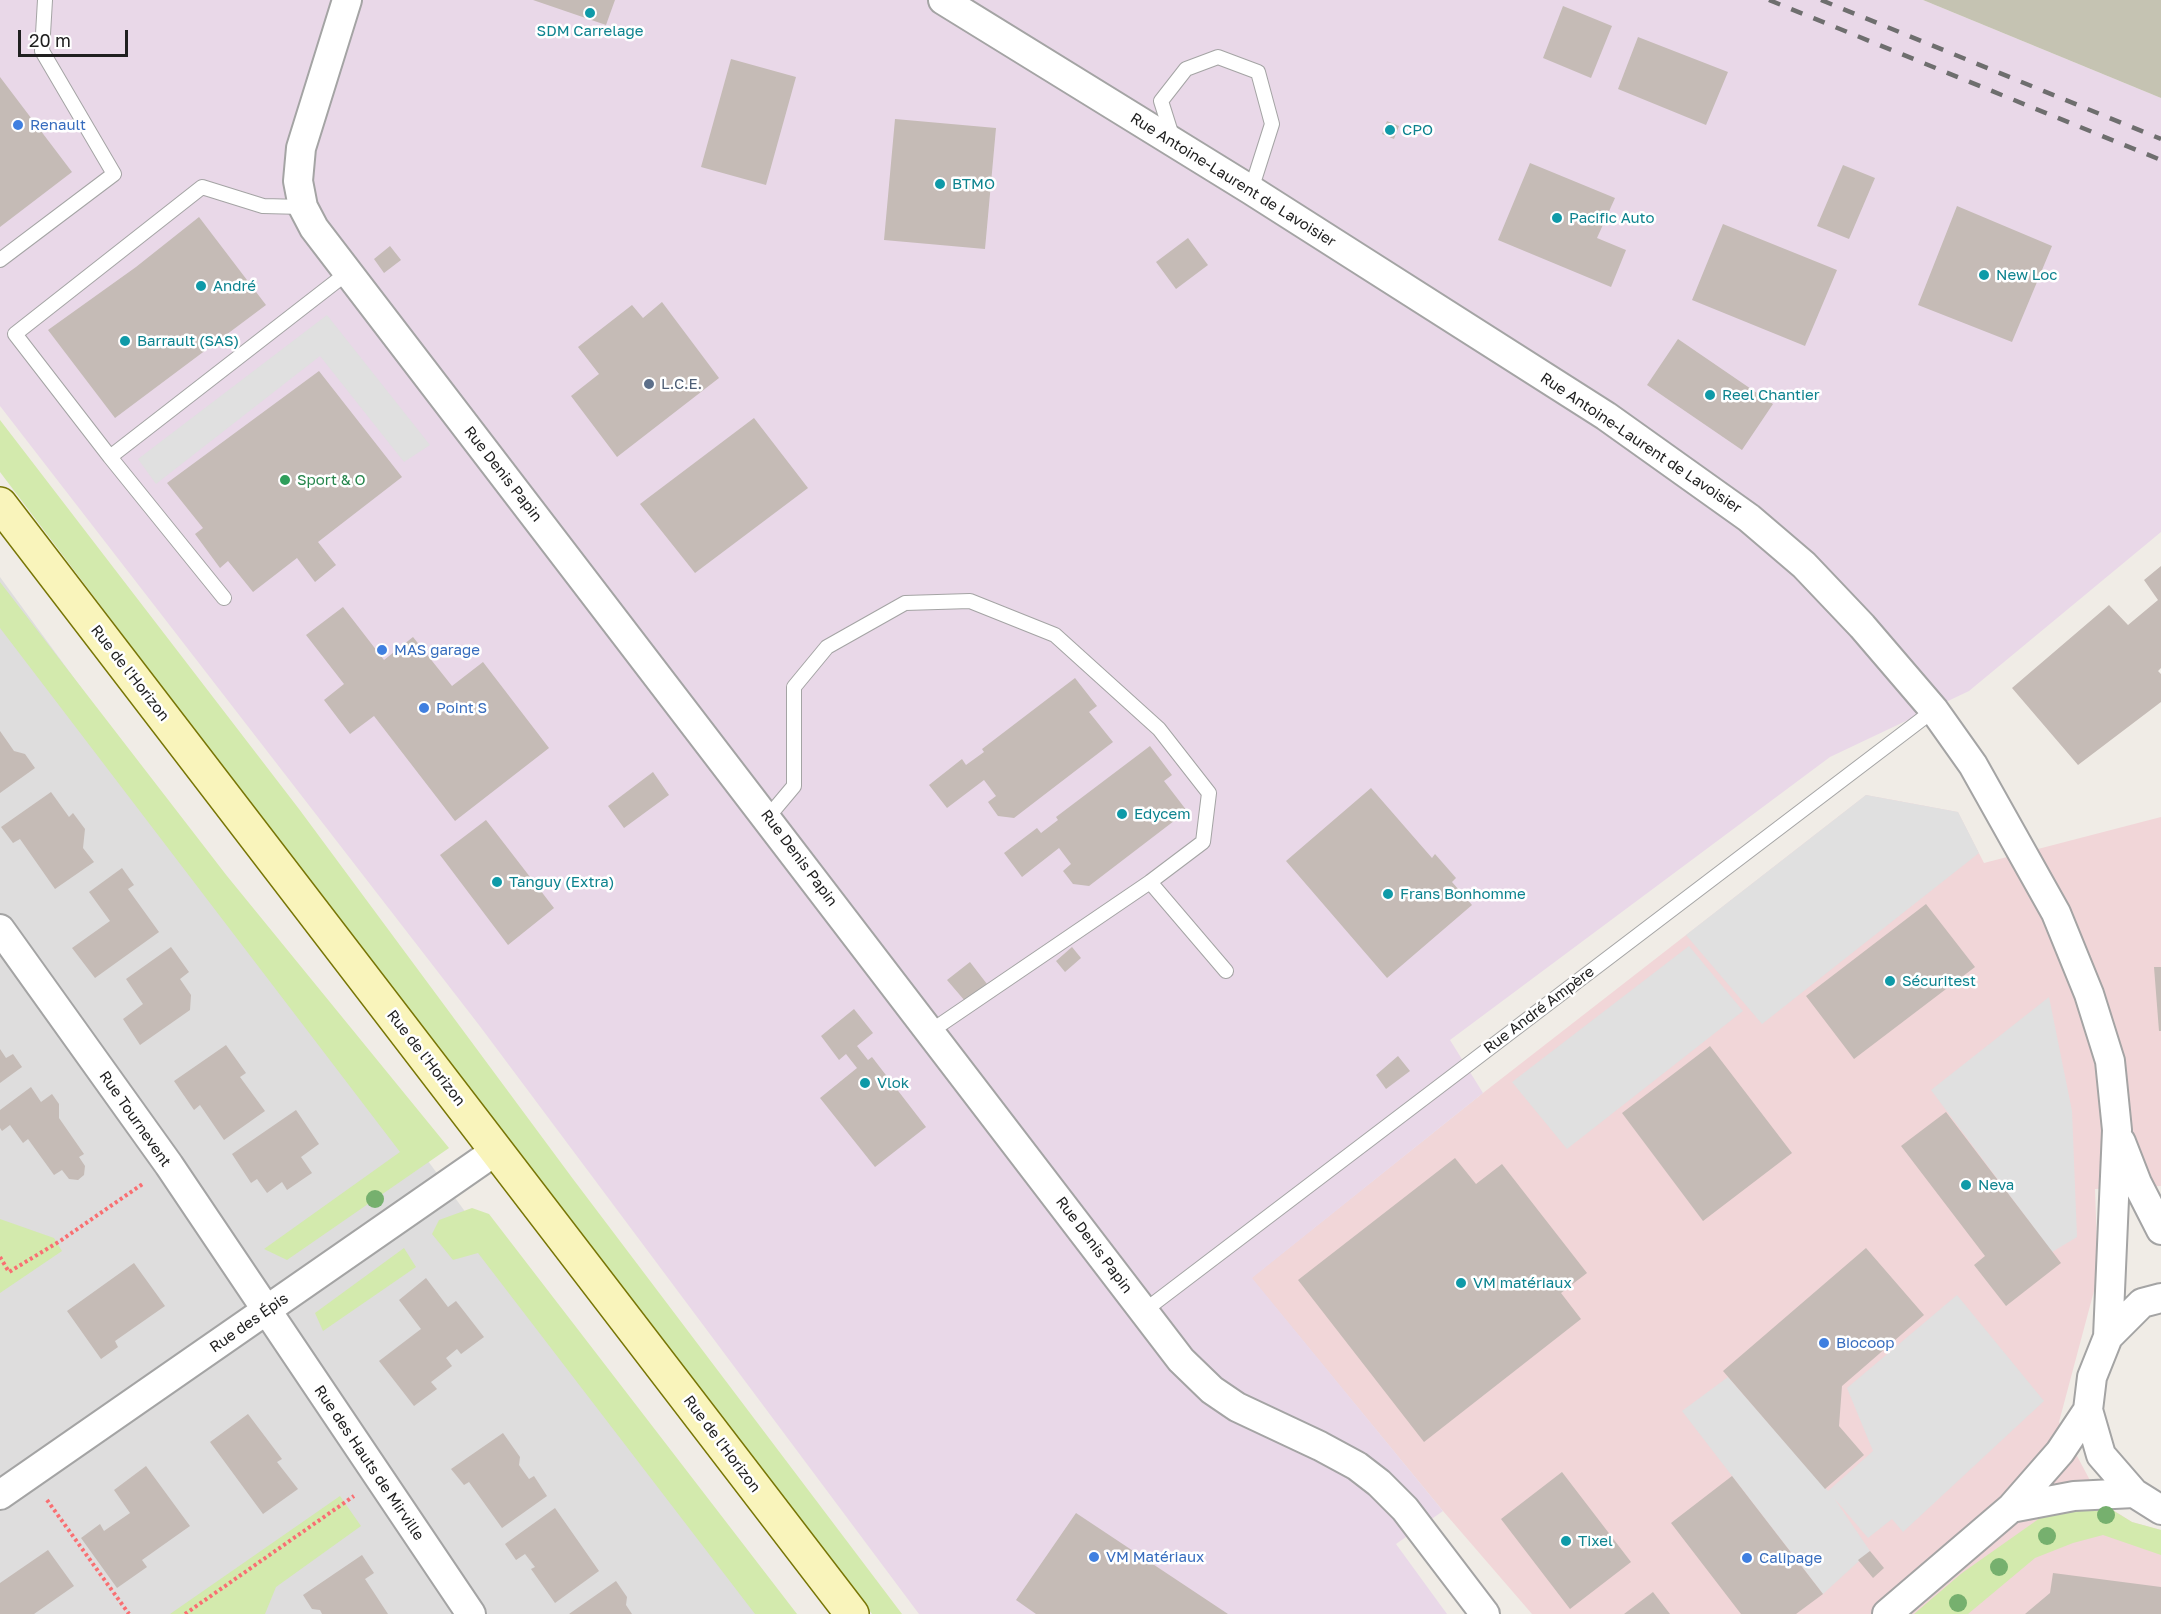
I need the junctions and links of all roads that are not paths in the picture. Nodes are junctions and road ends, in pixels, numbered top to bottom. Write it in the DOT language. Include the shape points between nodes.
graph roads {
  1 [pos="45,0"];
  2 [pos="347,0"];
  3 [pos="943,0"];
  4 [pos="1173,141"];
  5 [pos="1251,190"];
  6 [pos="303,207"];
  7 [pos="0,260"];
  8 [pos="347,273"];
  9 [pos="110,457"];
  10 [pos="0,504"];
  11 [pos="224,598"];
  12 [pos="1934,710"];
  13 [pos="768,817"];
  14 [pos="1150,882"];
  15 [pos="0,929"];
  16 [pos="1226,971"];
  17 [pos="931,1031"];
  18 [pos="2117,1130"];
  19 [pos="497,1150"];
  20 [pos="2161,1230"];
  21 [pos="2161,1298"];
  22 [pos="267,1311"];
  23 [pos="1144,1311"];
  24 [pos="2108,1337"];
  25 [pos="2088,1410"];
  26 [pos="2134,1493"];
  27 [pos="0,1495"];
  28 [pos="2011,1508"];
  29 [pos="2161,1510"];
  30 [pos="471,1614"];
  31 [pos="852,1614"];
  32 [pos="1485,1614"];
  33 [pos="1887,1614"];
  1 -- 7 [label="lane" via="42,51 114,174"];
  2 -- 6 [label="street, Rue Denis Papin" via="301,148 298,181"];
  3 -- 4 [label="street, Rue Antoine-Laurent de Lavoisier"];
  4 -- 5 [label="street, Rue Antoine-Laurent de Lavoisier"];
  4 -- 5 [label="lane" via="1161,101 1186,69 1218,57 1258,72 1272,124"];
  5 -- 12 [label="street, Rue Antoine-Laurent de Lavoisier" via="1606,416 1749,518 1813,574"];
  6 -- 8 [label="street, Rue Denis Papin"];
  6 -- 9 [label="lane" via="263,206 202,187 15,334"];
  8 -- 9 [label="lane"];
  8 -- 13 [label="street, Rue Denis Papin"];
  9 -- 11 [label="lane"];
  10 -- 19 [label="main road, Rue de l'Horizon"];
  12 -- 18 [label="street, Rue Antoine-Laurent de Lavoisier" via="2017,838 2056,913 2089,994 2110,1061"];
  12 -- 23 [label="lane, Rue André Ampère"];
  13 -- 14 [label="lane" via="794,786 795,687 827,647 905,603 970,601 1055,635 1159,729 1209,793 1203,842"];
  13 -- 17 [label="street, Rue Denis Papin"];
  14 -- 16 [label="lane"];
  14 -- 17 [label="lane"];
  15 -- 22 [label="street, Rue Tournevent"];
  17 -- 23 [label="street, Rue Denis Papin"];
  18 -- 20 [label="street, Rue Antoine-Laurent de Lavoisier" via="2137,1183"];
  18 -- 24 [label="street, Rue Antoine-Laurent de Lavoisier"];
  19 -- 22 [label="street, Rue des Épis"];
  19 -- 31 [label="main road, Rue de l'Horizon"];
  21 -- 24 [label="street" via="2142,1303"];
  22 -- 27 [label="street, Rue des Épis"];
  22 -- 30 [label="street, Rue des Hauts de Mirville"];
  23 -- 32 [label="street, Rue Denis Papin" via="1181,1360 1212,1390 1237,1407 1357,1466 1378,1483 1405,1509"];
  24 -- 25 [label="street" via="2092,1377"];
  25 -- 26 [label="street" via="2101,1455"];
  25 -- 28 [label="street" via="2060,1452"];
  26 -- 28 [label="street" via="2074,1496"];
  26 -- 29 [label="street"];
  28 -- 33 [label="street"];
}
